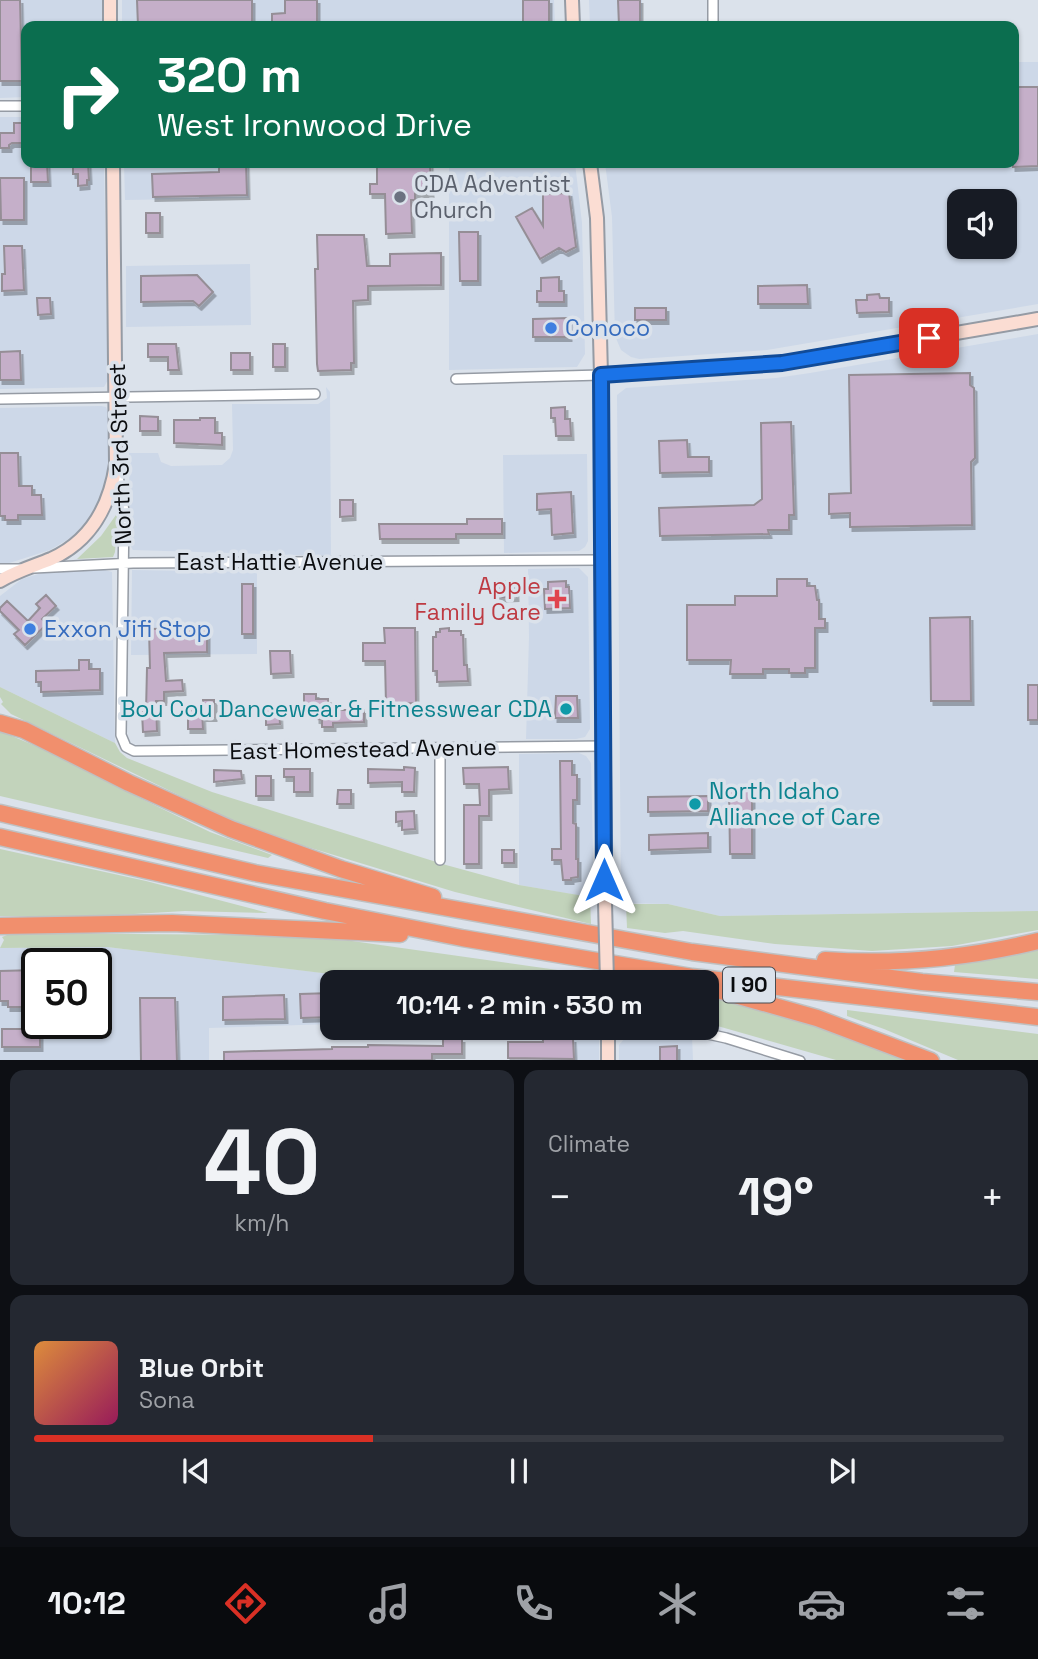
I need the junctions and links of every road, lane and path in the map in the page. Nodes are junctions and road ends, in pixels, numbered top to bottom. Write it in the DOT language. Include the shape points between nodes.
graph roads {
  1 [pos="110,0"];
  2 [pos="572,0"];
  3 [pos="713,0"];
  4 [pos="110,21"];
  5 [pos="573,21"];
  6 [pos="713,21"];
  7 [pos="0,106"];
  8 [pos="21,106"];
  9 [pos="113,168"];
  10 [pos="591,168"];
  11 [pos="1038,319"];
  12 [pos="601,375"];
  13 [pos="456,379"];
  14 [pos="315,394"];
  15 [pos="117,397"];
  16 [pos="0,399"];
  17 [pos="116,464"];
  18 [pos="603,560"];
  19 [pos="123,564"];
  20 [pos="0,569"];
  21 [pos="25,569"];
  22 [pos="0,581"];
  23 [pos="0,712"];
  24 [pos="0,723"];
  25 [pos="24,730"];
  26 [pos="124,745"];
  27 [pos="604,746"];
  28 [pos="440,748"];
  29 [pos="0,813"];
  30 [pos="0,837"];
  31 [pos="439,860"];
  32 [pos="468,911"];
  33 [pos="0,926"];
  34 [pos="462,938"];
  35 [pos="1038,941"];
  36 [pos="692,952"];
  37 [pos="607,970"];
  38 [pos="647,970"];
  39 [pos="719,980"];
  40 [pos="719,990"];
  41 [pos="1038,992"];
  42 [pos="1038,1017"];
  43 [pos="608,1040"];
  44 [pos="719,1040"];
  45 [pos="765,1055"];
  46 [pos="608,1060"];
  47 [pos="800,1060"];
  48 [pos="931,1060"];
  1 -- 4 [label="main road"];
  2 -- 5 [label="main road"];
  3 -- 6 [label="street"];
  7 -- 8 [label="street"];
  9 -- 15 [label="main road, North 3rd Street"];
  10 -- 12 [label="main road" via="597,218"];
  11 -- 12 [label="main road" via="782,363"];
  12 -- 13 [label="street"];
  12 -- 18 [label="main road"];
  14 -- 15 [label="street"];
  15 -- 16 [label="street"];
  15 -- 17 [label="main road, North 3rd Street"];
  17 -- 19 [label="street, North 3rd Street" via="124,511"];
  17 -- 21 [label="main road" via="110,495 94,525 69,549"];
  18 -- 19 [label="street, East Hattie Avenue"];
  18 -- 27 [label="main road"];
  19 -- 21 [label="street, East Hattie Avenue"];
  19 -- 26 [label="street, North 3rd Street"];
  20 -- 21 [label="street, East Hattie Avenue"];
  21 -- 22 [label="main road"];
  23 -- 25 [label="highway"];
  24 -- 25 [label="highway"];
  25 -- 32 [label="highway" via="230,829"];
  26 -- 28 [label="street, East Homestead Avenue" via="134,751"];
  27 -- 28 [label="street, East Homestead Avenue"];
  27 -- 37 [label="main road, bridge"];
  28 -- 31 [label="street"];
  29 -- 32 [label="highway, I 90" via="255,873"];
  30 -- 34 [label="highway, I 90"];
  32 -- 36 [label="highway, I 90"];
  33 -- 34 [label="highway, I 90" via="209,924"];
  34 -- 38 [label="highway, I 90"];
  35 -- 36 [label="highway, I 90" via="955,957 878,962"];
  36 -- 41 [label="highway, I 90"];
  39 -- 42 [label="highway, I 90"];
  40 -- 48 [label="highway" via="817,1018"];
  43 -- 46 [label="main road"];
  44 -- 45 [label="street"];
  45 -- 47 [label="street"];
}
